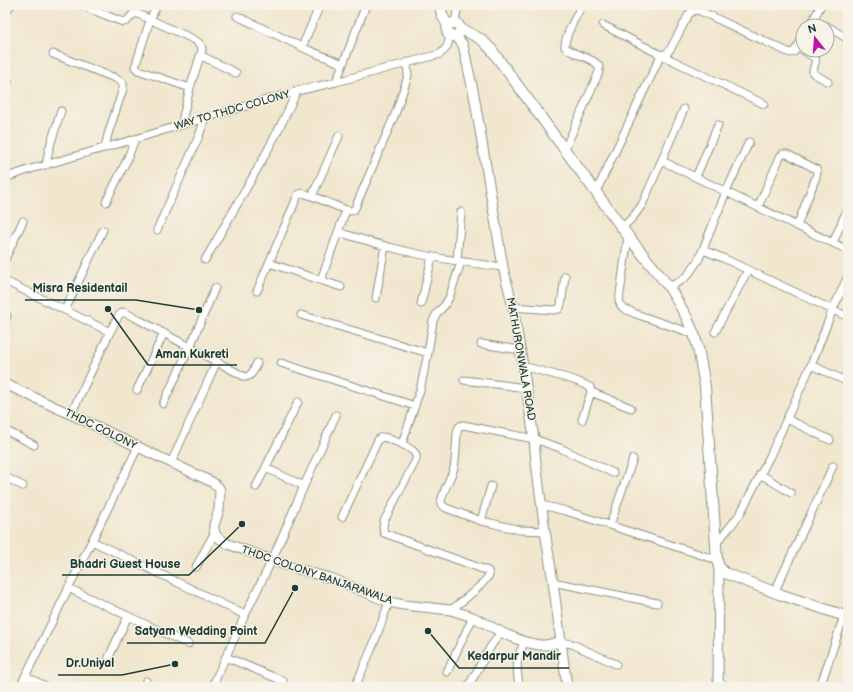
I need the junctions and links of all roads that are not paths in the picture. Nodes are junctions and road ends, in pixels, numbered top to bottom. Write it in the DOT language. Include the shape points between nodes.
graph roads {
  1 [pos="10,5"];
  2 [pos="80,5"];
  3 [pos="157,5"];
  4 [pos="320,5"];
  5 [pos="366,5"];
  6 [pos="440,5"];
  7 [pos="458,5"];
  8 [pos="582,5"];
  9 [pos="821,5"];
  10 [pos="5,12"];
  11 [pos="237,16"];
  12 [pos="814,18"];
  13 [pos="150,20"];
  14 [pos="603,25"];
  15 [pos="454,30"];
  16 [pos="835,31"];
  17 [pos="848,38"];
  18 [pos="302,47"];
  19 [pos="795,51"];
  20 [pos="53,54"];
  21 [pos="200,54"];
  22 [pos="661,56"];
  23 [pos="815,58"];
  24 [pos="407,62"];
  25 [pos="343,64"];
  26 [pos="236,74"];
  27 [pos="336,82"];
  28 [pos="828,82"];
  29 [pos="190,88"];
  30 [pos="297,91"];
  31 [pos="764,104"];
  32 [pos="684,109"];
  33 [pos="61,111"];
  34 [pos="206,118"];
  35 [pos="181,125"];
  36 [pos="718,125"];
  37 [pos="339,136"];
  38 [pos="135,140"];
  39 [pos="749,142"];
  40 [pos="105,148"];
  41 [pos="565,149"];
  42 [pos="662,161"];
  43 [pos="46,165"];
  44 [pos="696,177"];
  45 [pos="5,178"];
  46 [pos="596,192"];
  47 [pos="726,192"];
  48 [pos="312,196"];
  49 [pos="106,202"];
  50 [pos="758,207"];
  51 [pos="346,210"];
  52 [pos="848,210"];
  53 [pos="461,212"];
  54 [pos="23,221"];
  55 [pos="797,226"];
  56 [pos="103,230"];
  57 [pos="157,230"];
  58 [pos="338,232"];
  59 [pos="625,232"];
  60 [pos="833,243"];
  61 [pos="385,246"];
  62 [pos="703,250"];
  63 [pos="848,250"];
  64 [pos="432,257"];
  65 [pos="5,259"];
  66 [pos="205,260"];
  67 [pos="459,262"];
  68 [pos="269,263"];
  69 [pos="504,267"];
  70 [pos="748,270"];
  71 [pos="565,276"];
  72 [pos="848,276"];
  73 [pos="321,280"];
  74 [pos="5,281"];
  75 [pos="341,287"];
  76 [pos="670,287"];
  77 [pos="215,288"];
  78 [pos="257,291"];
  79 [pos="376,298"];
  80 [pos="421,304"];
  81 [pos="512,307"];
  82 [pos="832,309"];
  83 [pos="65,310"];
  84 [pos="301,315"];
  85 [pos="848,317"];
  86 [pos="110,332"];
  87 [pos="715,332"];
  88 [pos="164,333"];
  89 [pos="694,334"];
  90 [pos="480,344"];
  91 [pos="190,347"];
  92 [pos="520,350"];
  93 [pos="428,353"];
  94 [pos="217,361"];
  95 [pos="257,363"];
  96 [pos="281,363"];
  97 [pos="811,365"];
  98 [pos="523,366"];
  99 [pos="464,380"];
  100 [pos="848,382"];
  101 [pos="5,384"];
  102 [pos="526,388"];
  103 [pos="137,390"];
  104 [pos="591,392"];
  105 [pos="298,402"];
  106 [pos="163,404"];
  107 [pos="415,406"];
  108 [pos="630,408"];
  109 [pos="71,414"];
  110 [pos="336,415"];
  111 [pos="787,419"];
  112 [pos="582,420"];
  113 [pos="5,430"];
  114 [pos="534,439"];
  115 [pos="830,440"];
  116 [pos="402,444"];
  117 [pos="34,445"];
  118 [pos="138,447"];
  119 [pos="633,459"];
  120 [pos="171,462"];
  121 [pos="832,466"];
  122 [pos="266,468"];
  123 [pos="613,473"];
  124 [pos="760,474"];
  125 [pos="5,477"];
  126 [pos="23,486"];
  127 [pos="304,486"];
  128 [pos="491,486"];
  129 [pos="256,487"];
  130 [pos="790,493"];
  131 [pos="542,506"];
  132 [pos="342,517"];
  133 [pos="481,521"];
  134 [pos="610,525"];
  135 [pos="545,531"];
  136 [pos="215,532"];
  137 [pos="92,541"];
  138 [pos="716,543"];
  139 [pos="272,560"];
  140 [pos="718,564"];
  141 [pos="196,567"];
  142 [pos="553,582"];
  143 [pos="68,588"];
  144 [pos="774,593"];
  145 [pos="389,602"];
  146 [pos="657,603"];
  147 [pos="451,610"];
  148 [pos="245,615"];
  149 [pos="128,616"];
  150 [pos="473,617"];
  151 [pos="846,617"];
  152 [pos="501,632"];
  153 [pos="525,642"];
  154 [pos="560,642"];
  155 [pos="188,644"];
  156 [pos="109,657"];
  157 [pos="226,657"];
  158 [pos="616,664"];
  159 [pos="448,672"];
  160 [pos="25,676"];
  161 [pos="283,681"];
  162 [pos="718,685"];
  163 [pos="20,687"];
  164 [pos="47,687"];
  165 [pos="212,687"];
  166 [pos="355,687"];
  167 [pos="468,687"];
  168 [pos="519,687"];
  169 [pos="567,687"];
  170 [pos="728,687"];
  171 [pos="820,687"];
  1 -- 10 [label="street"];
  2 -- 13 [label="street" via="123,22 134,13"];
  3 -- 13 [label="street"];
  4 -- 18 [label="street"];
  5 -- 25 [label="street"];
  6 -- 15 [label="main road" via="442,15"];
  7 -- 15 [label="street, WAY TO THDC COLONY"];
  8 -- 41 [label="street" via="565,44 570,50 594,61 600,72"];
  9 -- 12 [label="street"];
  11 -- 18 [label="street"];
  13 -- 21 [label="street" via="198,42 202,47"];
  13 -- 29 [label="street" via="136,68"];
  14 -- 22 [label="street"];
  15 -- 24 [label="street, WAY TO THDC COLONY" via="447,47 440,54"];
  15 -- 41 [label="main road" via="481,39 491,49"];
  15 -- 69 [label="street, MATHURONWALA ROAD" via="464,45"];
  16 -- 17 [label="street"];
  18 -- 25 [label="street"];
  19 -- 22 [label="street" via="790,53 695,10 689,14 671,48"];
  20 -- 40 [label="street" via="123,83"];
  21 -- 26 [label="street"];
  21 -- 29 [label="street"];
  22 -- 31 [label="street"];
  22 -- 46 [label="street"];
  23 -- 28 [label="street" via="813,73"];
  24 -- 27 [label="street, WAY TO THDC COLONY"];
  24 -- 51 [label="street" via="408,76 396,112 354,210"];
  25 -- 27 [label="street"];
  27 -- 30 [label="street, WAY TO THDC COLONY"];
  29 -- 35 [label="street"];
  30 -- 34 [label="street, WAY TO THDC COLONY"];
  30 -- 66 [label="street" via="261,162"];
  32 -- 42 [label="street"];
  33 -- 43 [label="street"];
  34 -- 35 [label="street, WAY TO THDC COLONY"];
  34 -- 57 [label="street"];
  35 -- 38 [label="street, WAY TO THDC COLONY"];
  36 -- 44 [label="street"];
  37 -- 48 [label="street"];
  38 -- 40 [label="street, WAY TO THDC COLONY"];
  38 -- 49 [label="street"];
  39 -- 47 [label="street"];
  40 -- 43 [label="street, WAY TO THDC COLONY"];
  41 -- 46 [label="main road"];
  42 -- 44 [label="street"];
  42 -- 59 [label="street" via="642,205"];
  43 -- 45 [label="street, WAY TO THDC COLONY"];
  44 -- 47 [label="street"];
  46 -- 59 [label="main road"];
  47 -- 50 [label="street"];
  47 -- 62 [label="street"];
  48 -- 51 [label="street"];
  48 -- 68 [label="street" via="302,193 298,195"];
  50 -- 55 [label="street"];
  50 -- 55 [label="street" via="783,154 816,168 816,178"];
  51 -- 58 [label="street"];
  52 -- 60 [label="street"];
  53 -- 67 [label="street"];
  54 -- 65 [label="street"];
  55 -- 60 [label="street"];
  56 -- 83 [label="street"];
  58 -- 61 [label="street"];
  58 -- 73 [label="street"];
  59 -- 76 [label="main road"];
  59 -- 89 [label="street" via="621,306 636,314"];
  60 -- 63 [label="street"];
  61 -- 64 [label="street"];
  61 -- 79 [label="street"];
  62 -- 70 [label="street"];
  62 -- 76 [label="street" via="688,275"];
  64 -- 67 [label="street"];
  64 -- 80 [label="street"];
  67 -- 69 [label="street"];
  67 -- 93 [label="street" via="449,298 433,321"];
  68 -- 73 [label="street"];
  68 -- 78 [label="street"];
  69 -- 81 [label="street, MATHURONWALA ROAD"];
  70 -- 82 [label="street"];
  70 -- 87 [label="street"];
  71 -- 81 [label="street" via="559,309"];
  72 -- 82 [label="street"];
  73 -- 75 [label="street"];
  74 -- 83 [label="street"];
  76 -- 89 [label="main road"];
  77 -- 91 [label="street"];
  81 -- 92 [label="street, MATHURONWALA ROAD"];
  82 -- 85 [label="street"];
  82 -- 97 [label="street"];
  83 -- 86 [label="street"];
  84 -- 93 [label="street"];
  86 -- 88 [label="street" via="123,312"];
  86 -- 109 [label="street"];
  88 -- 91 [label="street"];
  88 -- 103 [label="street"];
  89 -- 138 [label="main road" via="705,386"];
  90 -- 92 [label="street"];
  91 -- 94 [label="street"];
  91 -- 106 [label="street"];
  92 -- 98 [label="street, MATHURONWALA ROAD"];
  93 -- 107 [label="street"];
  94 -- 95 [label="street" via="247,377"];
  94 -- 120 [label="street"];
  96 -- 107 [label="street"];
  97 -- 100 [label="street"];
  97 -- 111 [label="street"];
  98 -- 102 [label="street, MATHURONWALA ROAD"];
  98 -- 104 [label="street" via="574,380 590,387"];
  99 -- 102 [label="street"];
  101 -- 109 [label="street, THDC COLONY"];
  102 -- 114 [label="street, MATHURONWALA ROAD"];
  104 -- 108 [label="street"];
  104 -- 112 [label="street"];
  105 -- 122 [label="street"];
  107 -- 116 [label="street"];
  109 -- 118 [label="street, THDC COLONY"];
  110 -- 127 [label="street"];
  111 -- 115 [label="street"];
  111 -- 124 [label="street"];
  113 -- 117 [label="street"];
  114 -- 123 [label="street" via="560,448"];
  114 -- 131 [label="street, MATHURONWALA ROAD"];
  114 -- 133 [label="street" via="463,425 459,427 453,469 441,502 446,508"];
  116 -- 132 [label="street" via="384,437 378,440"];
  116 -- 147 [label="street" via="415,452 417,457 384,521 384,534 485,569 489,573 482,585"];
  118 -- 120 [label="street, THDC COLONY"];
  118 -- 137 [label="street"];
  119 -- 134 [label="street"];
  120 -- 136 [label="street, THDC COLONY" via="219,488"];
  121 -- 144 [label="street"];
  122 -- 127 [label="street"];
  122 -- 129 [label="street"];
  124 -- 130 [label="street"];
  124 -- 138 [label="street" via="740,514"];
  125 -- 126 [label="street"];
  127 -- 139 [label="street"];
  128 -- 133 [label="street"];
  131 -- 134 [label="street" via="566,510"];
  131 -- 135 [label="street, MATHURONWALA ROAD"];
  133 -- 135 [label="street" via="520,530"];
  134 -- 140 [label="street"];
  135 -- 142 [label="street, MATHURONWALA ROAD"];
  136 -- 139 [label="street, THDC COLONY BANJARAWALA" via="216,536 228,544"];
  136 -- 141 [label="street"];
  137 -- 143 [label="street"];
  137 -- 148 [label="street"];
  138 -- 140 [label="main road"];
  139 -- 145 [label="street, THDC COLONY BANJARAWALA" via="333,579"];
  139 -- 148 [label="street"];
  140 -- 144 [label="main road" via="725,573"];
  140 -- 162 [label="street"];
  142 -- 146 [label="street"];
  142 -- 154 [label="street, MATHURONWALA ROAD"];
  143 -- 149 [label="street"];
  143 -- 160 [label="street"];
  144 -- 151 [label="main road"];
  145 -- 147 [label="street, THDC COLONY BANJARAWALA"];
  145 -- 166 [label="street"];
  147 -- 150 [label="street, THDC COLONY BANJARAWALA"];
  148 -- 157 [label="street"];
  149 -- 155 [label="street"];
  149 -- 156 [label="street"];
  150 -- 152 [label="street, THDC COLONY BANJARAWALA"];
  150 -- 159 [label="street"];
  151 -- 171 [label="street"];
  152 -- 153 [label="street, THDC COLONY BANJARAWALA"];
  152 -- 167 [label="street"];
  153 -- 154 [label="street, THDC COLONY BANJARAWALA" via="546,645"];
  153 -- 168 [label="street" via="519,652 517,663"];
  154 -- 158 [label="street" via="572,644"];
  154 -- 169 [label="street, MATHURONWALA ROAD"];
  157 -- 161 [label="street"];
  157 -- 165 [label="street"];
  160 -- 163 [label="street"];
  160 -- 164 [label="street"];
  162 -- 170 [label="street"];
}
